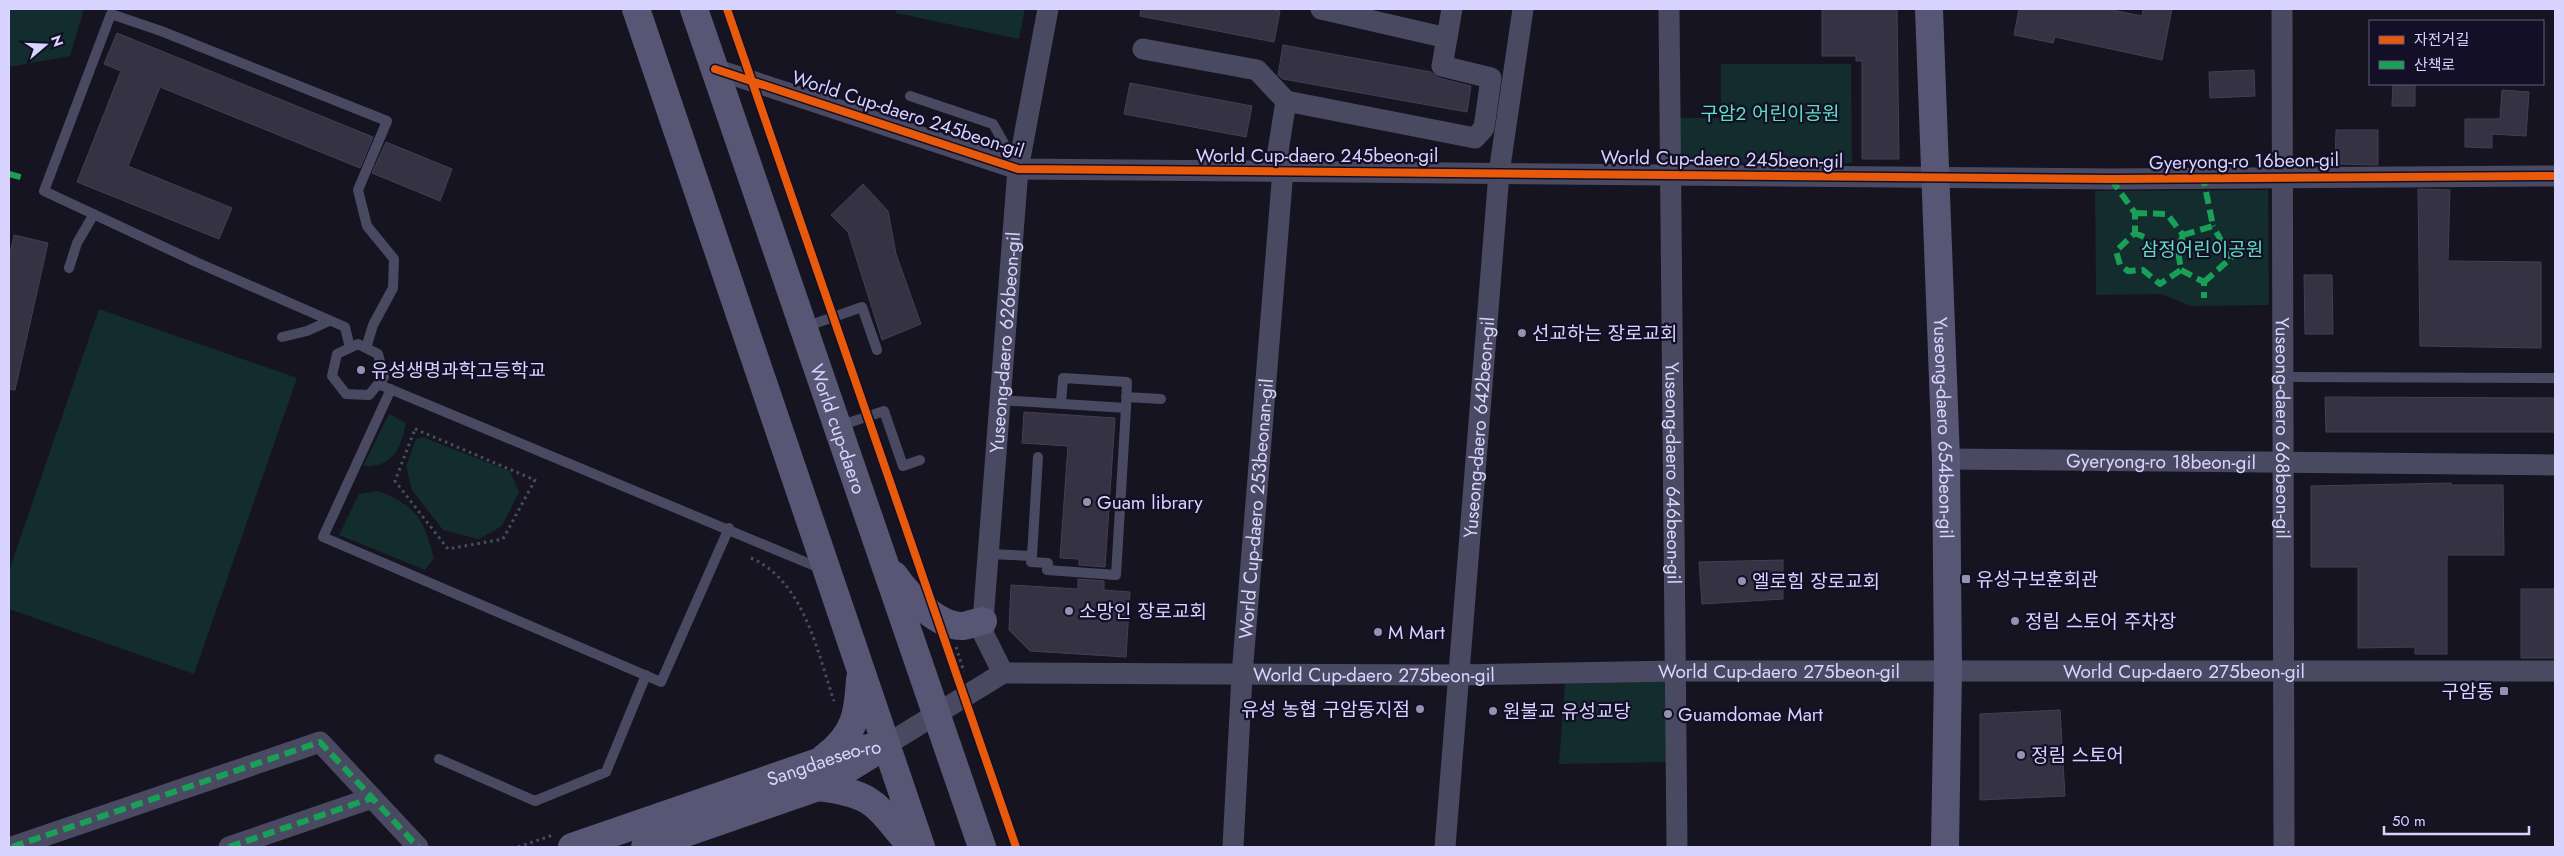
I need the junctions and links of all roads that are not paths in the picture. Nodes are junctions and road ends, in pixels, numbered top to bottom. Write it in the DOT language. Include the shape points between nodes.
graph roads {
  1 [pos="636,9"];
  2 [pos="694,9"];
  3 [pos="1048,9"];
  4 [pos="1321,9"];
  5 [pos="1452,9"];
  6 [pos="1523,9"];
  7 [pos="1669,9"];
  8 [pos="1929,9"];
  9 [pos="2282,9"];
  10 [pos="1448,38"];
  11 [pos="1144,49"];
  12 [pos="715,69"];
  13 [pos="910,96"];
  14 [pos="1286,101"];
  15 [pos="1018,169"];
  16 [pos="1283,170"];
  17 [pos="1499,172"];
  18 [pos="1670,175"];
  19 [pos="2282,176"];
  20 [pos="2555,176"];
  21 [pos="1934,177"];
  22 [pos="94,214"];
  23 [pos="69,268"];
  24 [pos="329,320"];
  25 [pos="804,327"];
  26 [pos="282,337"];
  27 [pos="350,348"];
  28 [pos="366,348"];
  29 [pos="877,350"];
  30 [pos="2283,377"];
  31 [pos="2555,378"];
  32 [pos="378,384"];
  33 [pos="391,389"];
  34 [pos="1162,399"];
  35 [pos="1000,400"];
  36 [pos="1126,403"];
  37 [pos="1061,404"];
  38 [pos="838,427"];
  39 [pos="1038,457"];
  40 [pos="1946,459"];
  41 [pos="920,460"];
  42 [pos="2283,461"];
  43 [pos="2555,465"];
  44 [pos="729,528"];
  45 [pos="989,554"];
  46 [pos="1032,556"];
  47 [pos="884,560"];
  48 [pos="825,570"];
  49 [pos="983,621"];
  50 [pos="860,671"];
  51 [pos="1676,671"];
  52 [pos="1948,671"];
  53 [pos="2284,671"];
  54 [pos="2555,671"];
  55 [pos="1003,672"];
  56 [pos="1242,675"];
  57 [pos="1457,675"];
  58 [pos="646,676"];
  59 [pos="935,714"];
  60 [pos="886,744"];
  61 [pos="439,759"];
  62 [pos="817,775"];
  63 [pos="372,798"];
  64 [pos="564,841"];
  65 [pos="12,847"];
  66 [pos="230,847"];
  67 [pos="418,847"];
  68 [pos="646,847"];
  69 [pos="912,847"];
  70 [pos="922,847"];
  71 [pos="982,847"];
  72 [pos="1232,847"];
  73 [pos="1445,847"];
  74 [pos="1677,847"];
  75 [pos="1945,847"];
  76 [pos="2284,847"];
  1 -- 48 [label="street"];
  2 -- 12 [label="street, World cup-daero"];
  3 -- 15 [label="street, Yuseong-daero 626beon-gil"];
  4 -- 10 [label="street"];
  5 -- 10 [label="street"];
  6 -- 17 [label="street, Yuseong-daero 642beon-gil"];
  7 -- 18 [label="street, Yuseong-daero 646beon-gil"];
  8 -- 21 [label="street, Yuseong-daero 654beon-gil"];
  9 -- 19 [label="street, Yuseong-daero 668beon-gil"];
  10 -- 14 [label="street" via="1442,66 1491,78 1484,128 1474,138"];
  11 -- 14 [label="street" via="1257,70"];
  12 -- 15 [label="street, World Cup-daero 245beon-gil"];
  12 -- 25 [label="street, World cup-daero"];
  13 -- 15 [label="lane" via="993,124"];
  14 -- 16 [label="street, World Cup-daero 253beonan-gil" via="1278,151"];
  15 -- 16 [label="street, World Cup-daero 245beon-gil"];
  15 -- 35 [label="street, Yuseong-daero 626beon-gil"];
  16 -- 17 [label="street, World Cup-daero 245beon-gil"];
  16 -- 56 [label="street, World Cup-daero 253beonan-gil"];
  17 -- 18 [label="street, World Cup-daero 245beon-gil"];
  17 -- 57 [label="street, Yuseong-daero 642beon-gil"];
  18 -- 21 [label="street, World Cup-daero 245beon-gil"];
  18 -- 51 [label="street, Yuseong-daero 646beon-gil"];
  19 -- 20 [label="street, Gyeryong-ro 16beon-gil"];
  19 -- 21 [label="street, Gyeryong-ro 16beon-gil" via="2110,179"];
  19 -- 30 [label="street, Yuseong-daero 668beon-gil"];
  21 -- 40 [label="street, Yuseong-daero 654beon-gil"];
  22 -- 23 [label="lane" via="77,243"];
  22 -- 24 [label="lane"];
  22 -- 28 [label="lane" via="44,192 111,14 161,30 387,121 358,190 367,226 394,259 393,288 373,324"];
  24 -- 26 [label="lane" via="307,331"];
  24 -- 27 [label="lane" via="345,328"];
  25 -- 29 [label="lane" via="862,307"];
  25 -- 38 [label="street, World cup-daero"];
  27 -- 28 [label="lane" via="358,344"];
  27 -- 32 [label="lane" via="337,354 332,376 346,394 369,395"];
  28 -- 32 [label="lane" via="378,354 384,377"];
  30 -- 31 [label="lane"];
  30 -- 42 [label="street, Yuseong-daero 668beon-gil"];
  32 -- 33 [label="lane"];
  33 -- 44 [label="lane"];
  33 -- 58 [label="lane" via="323,537"];
  34 -- 36 [label="lane"];
  35 -- 37 [label="lane"];
  35 -- 45 [label="street, Yuseong-daero 626beon-gil"];
  36 -- 37 [label="lane"];
  36 -- 37 [label="lane" via="1127,382 1063,378"];
  36 -- 46 [label="lane" via="1116,575 1047,570 1048,562 1031,562"];
  38 -- 41 [label="lane" via="884,411 903,466"];
  38 -- 47 [label="street, World cup-daero"];
  39 -- 46 [label="lane"];
  40 -- 42 [label="street, Gyeryong-ro 18beon-gil"];
  40 -- 52 [label="street, Yuseong-daero 654beon-gil"];
  42 -- 43 [label="street, Gyeryong-ro 18beon-gil"];
  42 -- 53 [label="street, Yuseong-daero 668beon-gil"];
  44 -- 48 [label="lane"];
  44 -- 58 [label="lane" via="661,682"];
  45 -- 46 [label="lane"];
  45 -- 49 [label="street, Yuseong-daero 626beon-gil"];
  47 -- 49 [label="street" via="908,595 938,617 962,626"];
  47 -- 59 [label="street, World cup-daero"];
  48 -- 50 [label="street"];
  49 -- 55 [label="street, Yuseong-daero 626beon-gil" via="984,635"];
  50 -- 60 [label="street"];
  50 -- 62 [label="street" via="858,708 850,734"];
  51 -- 52 [label="street, World Cup-daero 275beon-gil"];
  51 -- 57 [label="street, World Cup-daero 275beon-gil"];
  51 -- 74 [label="street, Yuseong-daero 646beon-gil"];
  52 -- 53 [label="street, World Cup-daero 275beon-gil"];
  52 -- 75 [label="street, Yuseong-daero 654beon-gil"];
  53 -- 54 [label="street, World Cup-daero 275beon-gil"];
  53 -- 76 [label="street, Yuseong-daero 668beon-gil"];
  55 -- 56 [label="street, World Cup-daero 275beon-gil"];
  55 -- 59 [label="street"];
  56 -- 57 [label="street, World Cup-daero 275beon-gil"];
  56 -- 72 [label="street, World Cup-daero 253beonan-gil"];
  57 -- 73 [label="street, Yuseong-daero 642beon-gil"];
  58 -- 61 [label="lane" via="606,772 535,801"];
  59 -- 60 [label="street"];
  59 -- 71 [label="street, World cup-daero"];
  60 -- 62 [label="street, Sangdaeseo-ro" via="850,751"];
  60 -- 70 [label="street"];
  62 -- 64 [label="street, Sangdaeseo-ro"];
  62 -- 68 [label="street, Sangdaeseo-ro"];
  62 -- 69 [label="street" via="844,790 864,796 882,810"];
  63 -- 65 [label="street" via="320,742"];
  63 -- 66 [label="street"];
  63 -- 67 [label="street"];
}
